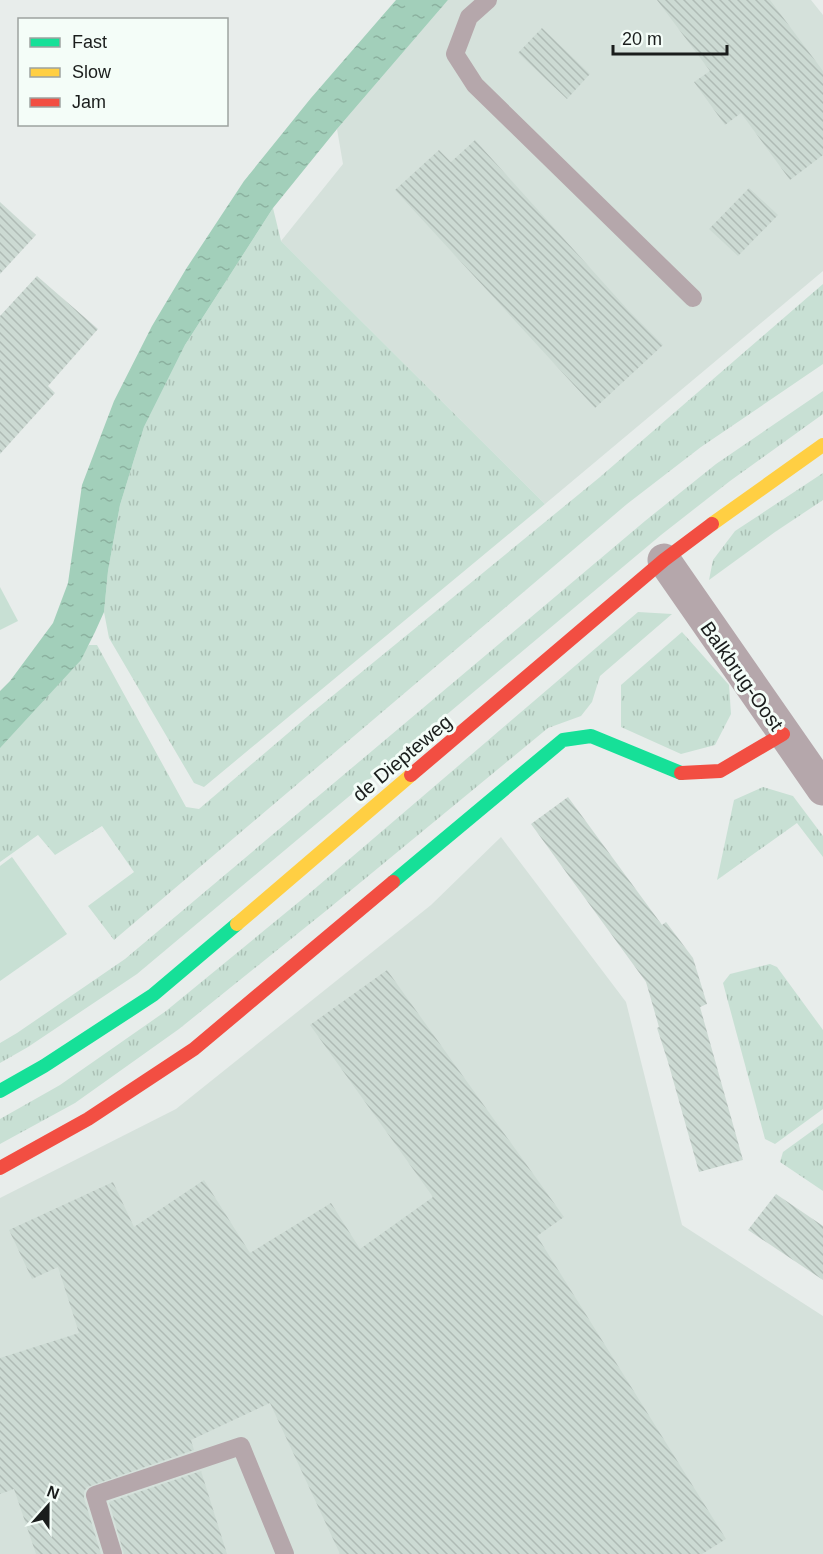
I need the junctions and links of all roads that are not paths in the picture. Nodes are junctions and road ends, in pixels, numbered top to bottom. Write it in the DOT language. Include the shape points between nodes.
graph roads {
  1 [pos="488,0"];
  2 [pos="693,298"];
  3 [pos="823,445"];
  4 [pos="664,560"];
  5 [pos="783,734"];
  6 [pos="823,789"];
  7 [pos="0,1091"];
  8 [pos="0,1168"];
  9 [pos="113,1554"];
  10 [pos="285,1554"];
  1 -- 2 [label="lane" via="469,17 455,54 475,85"];
  3 -- 4 [label="street, de Diepteweg"];
  4 -- 5 [label="street, Balkbrug-Oost"];
  4 -- 7 [label="street, de Diepteweg" via="153,995"];
  5 -- 6 [label="street, Balkbrug-Oost"];
  5 -- 8 [label="street" via="720,771 678,772 591,736 563,740 194,1048 88,1119"];
  9 -- 10 [label="lane" via="95,1495 241,1446"];
}
